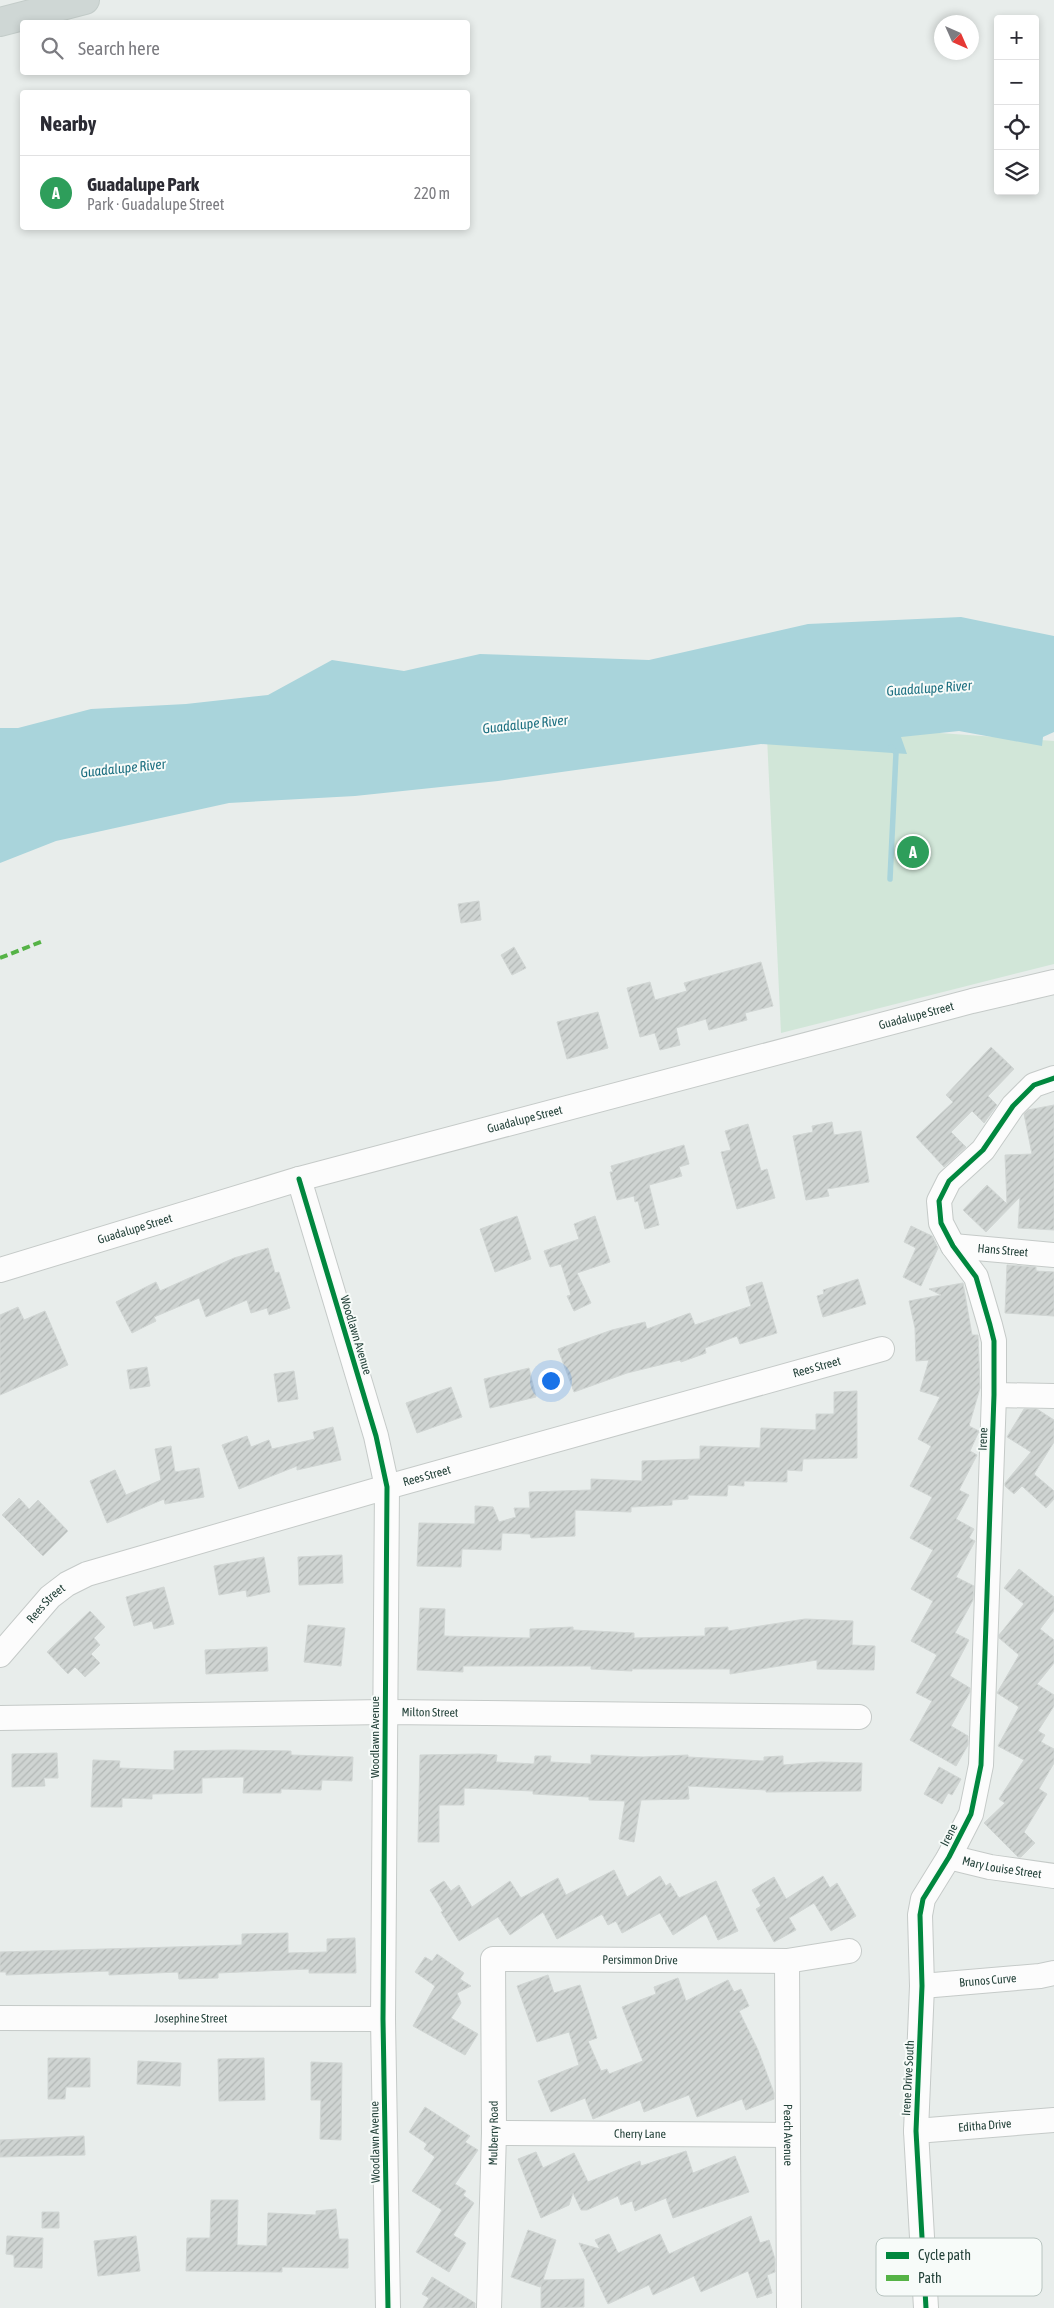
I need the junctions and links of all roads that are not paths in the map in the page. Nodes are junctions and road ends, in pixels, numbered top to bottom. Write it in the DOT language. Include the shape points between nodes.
graph roads {
  1 [pos="85,0"];
  2 [pos="0,22"];
  3 [pos="1054,982"];
  4 [pos="1054,1078"];
  5 [pos="299,1179"];
  6 [pos="953,1246"];
  7 [pos="1054,1255"];
  8 [pos="0,1270"];
  9 [pos="882,1349"];
  10 [pos="994,1395"];
  11 [pos="1054,1396"];
  12 [pos="387,1487"];
  13 [pos="0,1655"];
  14 [pos="385,1712"];
  15 [pos="859,1717"];
  16 [pos="0,1718"];
  17 [pos="949,1857"];
  18 [pos="1054,1876"];
  19 [pos="849,1951"];
  20 [pos="493,1959"];
  21 [pos="787,1961"];
  22 [pos="1054,1972"];
  23 [pos="922,1986"];
  24 [pos="0,2018"];
  25 [pos="383,2019"];
  26 [pos="1054,2120"];
  27 [pos="916,2131"];
  28 [pos="494,2133"];
  29 [pos="787,2134"];
  30 [pos="922,2238"];
  31 [pos="388,2308"];
  32 [pos="489,2308"];
  33 [pos="789,2308"];
  1 -- 2 [label="main road"];
  3 -- 5 [label="street, Guadalupe Street"];
  4 -- 6 [label="street, Irene" via="1034,1085 1013,1106 983,1150 949,1181 939,1202 941,1223"];
  5 -- 8 [label="street, Guadalupe Street"];
  5 -- 12 [label="street, Woodlawn Avenue" via="376,1436"];
  6 -- 7 [label="street, Hans Street"];
  6 -- 10 [label="street, Irene" via="976,1277 990,1325 994,1341"];
  9 -- 12 [label="street, Rees Street"];
  10 -- 11 [label="street"];
  10 -- 17 [label="street, Irene" via="981,1765 971,1814"];
  12 -- 13 [label="street, Rees Street" via="86,1574 50,1597"];
  12 -- 14 [label="street, Woodlawn Avenue"];
  14 -- 15 [label="street, Milton Street"];
  14 -- 16 [label="street, Milton Street"];
  14 -- 25 [label="street, Woodlawn Avenue"];
  17 -- 18 [label="street, Mary Louise Street" via="990,1867"];
  17 -- 23 [label="street, Irene Drive South" via="923,1899 920,1915"];
  19 -- 21 [label="street, Persimmon Drive"];
  20 -- 21 [label="street, Persimmon Drive"];
  20 -- 28 [label="street, Mulberry Road"];
  21 -- 29 [label="street, Peach Avenue"];
  22 -- 23 [label="street, Brunos Curve" via="1040,1976"];
  23 -- 27 [label="street, Irene Drive South"];
  24 -- 25 [label="street, Josephine Street"];
  25 -- 31 [label="street, Woodlawn Avenue"];
  26 -- 27 [label="street, Editha Drive"];
  27 -- 30 [label="street, Irene Drive South"];
  28 -- 29 [label="street, Cherry Lane"];
  28 -- 32 [label="street, Mulberry Road"];
  29 -- 33 [label="street, Peach Avenue"];
}
